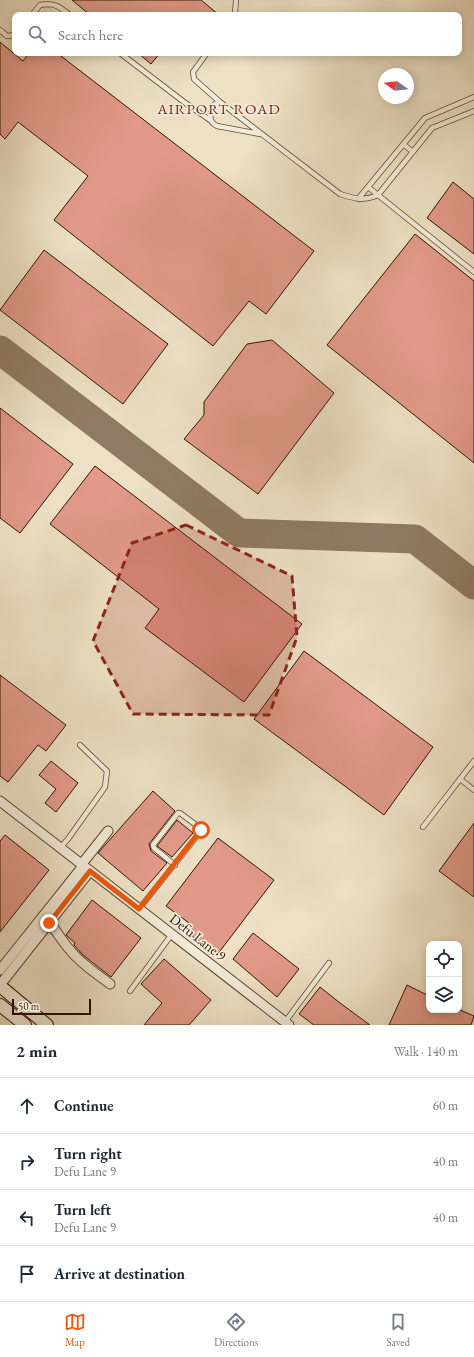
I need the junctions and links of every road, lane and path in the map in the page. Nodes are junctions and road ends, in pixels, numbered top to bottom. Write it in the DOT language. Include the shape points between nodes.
graph roads {
  1 [pos="236,0"];
  2 [pos="34,12"];
  3 [pos="66,12"];
  4 [pos="235,12"];
  5 [pos="0,30"];
  6 [pos="12,35"];
  7 [pos="124,56"];
  8 [pos="205,56"];
  9 [pos="474,97"];
  10 [pos="220,102"];
  11 [pos="474,112"];
  12 [pos="210,120"];
  13 [pos="262,134"];
  14 [pos="403,144"];
  15 [pos="413,152"];
  16 [pos="368,187"];
  17 [pos="378,195"];
  18 [pos="358,199"];
  19 [pos="474,272"];
  20 [pos="80,745"];
  21 [pos="474,762"];
  22 [pos="460,779"];
  23 [pos="474,790"];
  24 [pos="0,801"];
  25 [pos="423,827"];
  26 [pos="108,831"];
  27 [pos="60,848"];
  28 [pos="175,865"];
  29 [pos="85,868"];
  30 [pos="139,909"];
  31 [pos="49,923"];
  32 [pos="172,934"];
  33 [pos="329,963"];
  34 [pos="0,970"];
  35 [pos="110,984"];
  36 [pos="0,986"];
  37 [pos="130,991"];
  38 [pos="0,1005"];
  39 [pos="287,1023"];
  40 [pos="25,1025"];
  41 [pos="47,1025"];
  1 -- 4 [label="lane"];
  2 -- 3 [label="lane" via="40,5 49,3"];
  5 -- 6 [label="lane" via="7,36"];
  7 -- 12 [label="lane"];
  8 -- 10 [label="lane" via="193,72 194,79"];
  9 -- 14 [label="lane" via="425,118"];
  10 -- 12 [label="lane" via="215,104 210,113"];
  10 -- 13 [label="lane"];
  11 -- 15 [label="lane" via="432,128"];
  12 -- 13 [label="lane" via="217,126"];
  13 -- 18 [label="lane" via="340,194"];
  14 -- 15 [label="lane"];
  14 -- 16 [label="lane"];
  15 -- 17 [label="lane"];
  16 -- 17 [label="lane"];
  16 -- 18 [label="lane"];
  17 -- 18 [label="lane"];
  17 -- 19 [label="lane"];
  20 -- 27 [label="lane" via="107,771 105,786"];
  21 -- 22 [label="lane"];
  22 -- 23 [label="lane"];
  22 -- 25 [label="lane"];
  24 -- 27 [label="street, Defu Lane 9"];
  26 -- 29 [label="street"];
  27 -- 29 [label="street, Defu Lane 9"];
  28 -- 28 [label="lane" via="201,830 180,813 152,846"];
  28 -- 30 [label="lane"];
  29 -- 30 [label="street, Defu Lane 9"];
  29 -- 31 [label="street"];
  29 -- 34 [label="street"];
  30 -- 32 [label="street, Defu Lane 9"];
  31 -- 35 [label="street" via="69,950"];
  31 -- 36 [label="street"];
  32 -- 37 [label="lane"];
  32 -- 39 [label="street, Defu Lane 9"];
  33 -- 39 [label="lane"];
  36 -- 41 [label="main road"];
  38 -- 40 [label="main road"];
}
